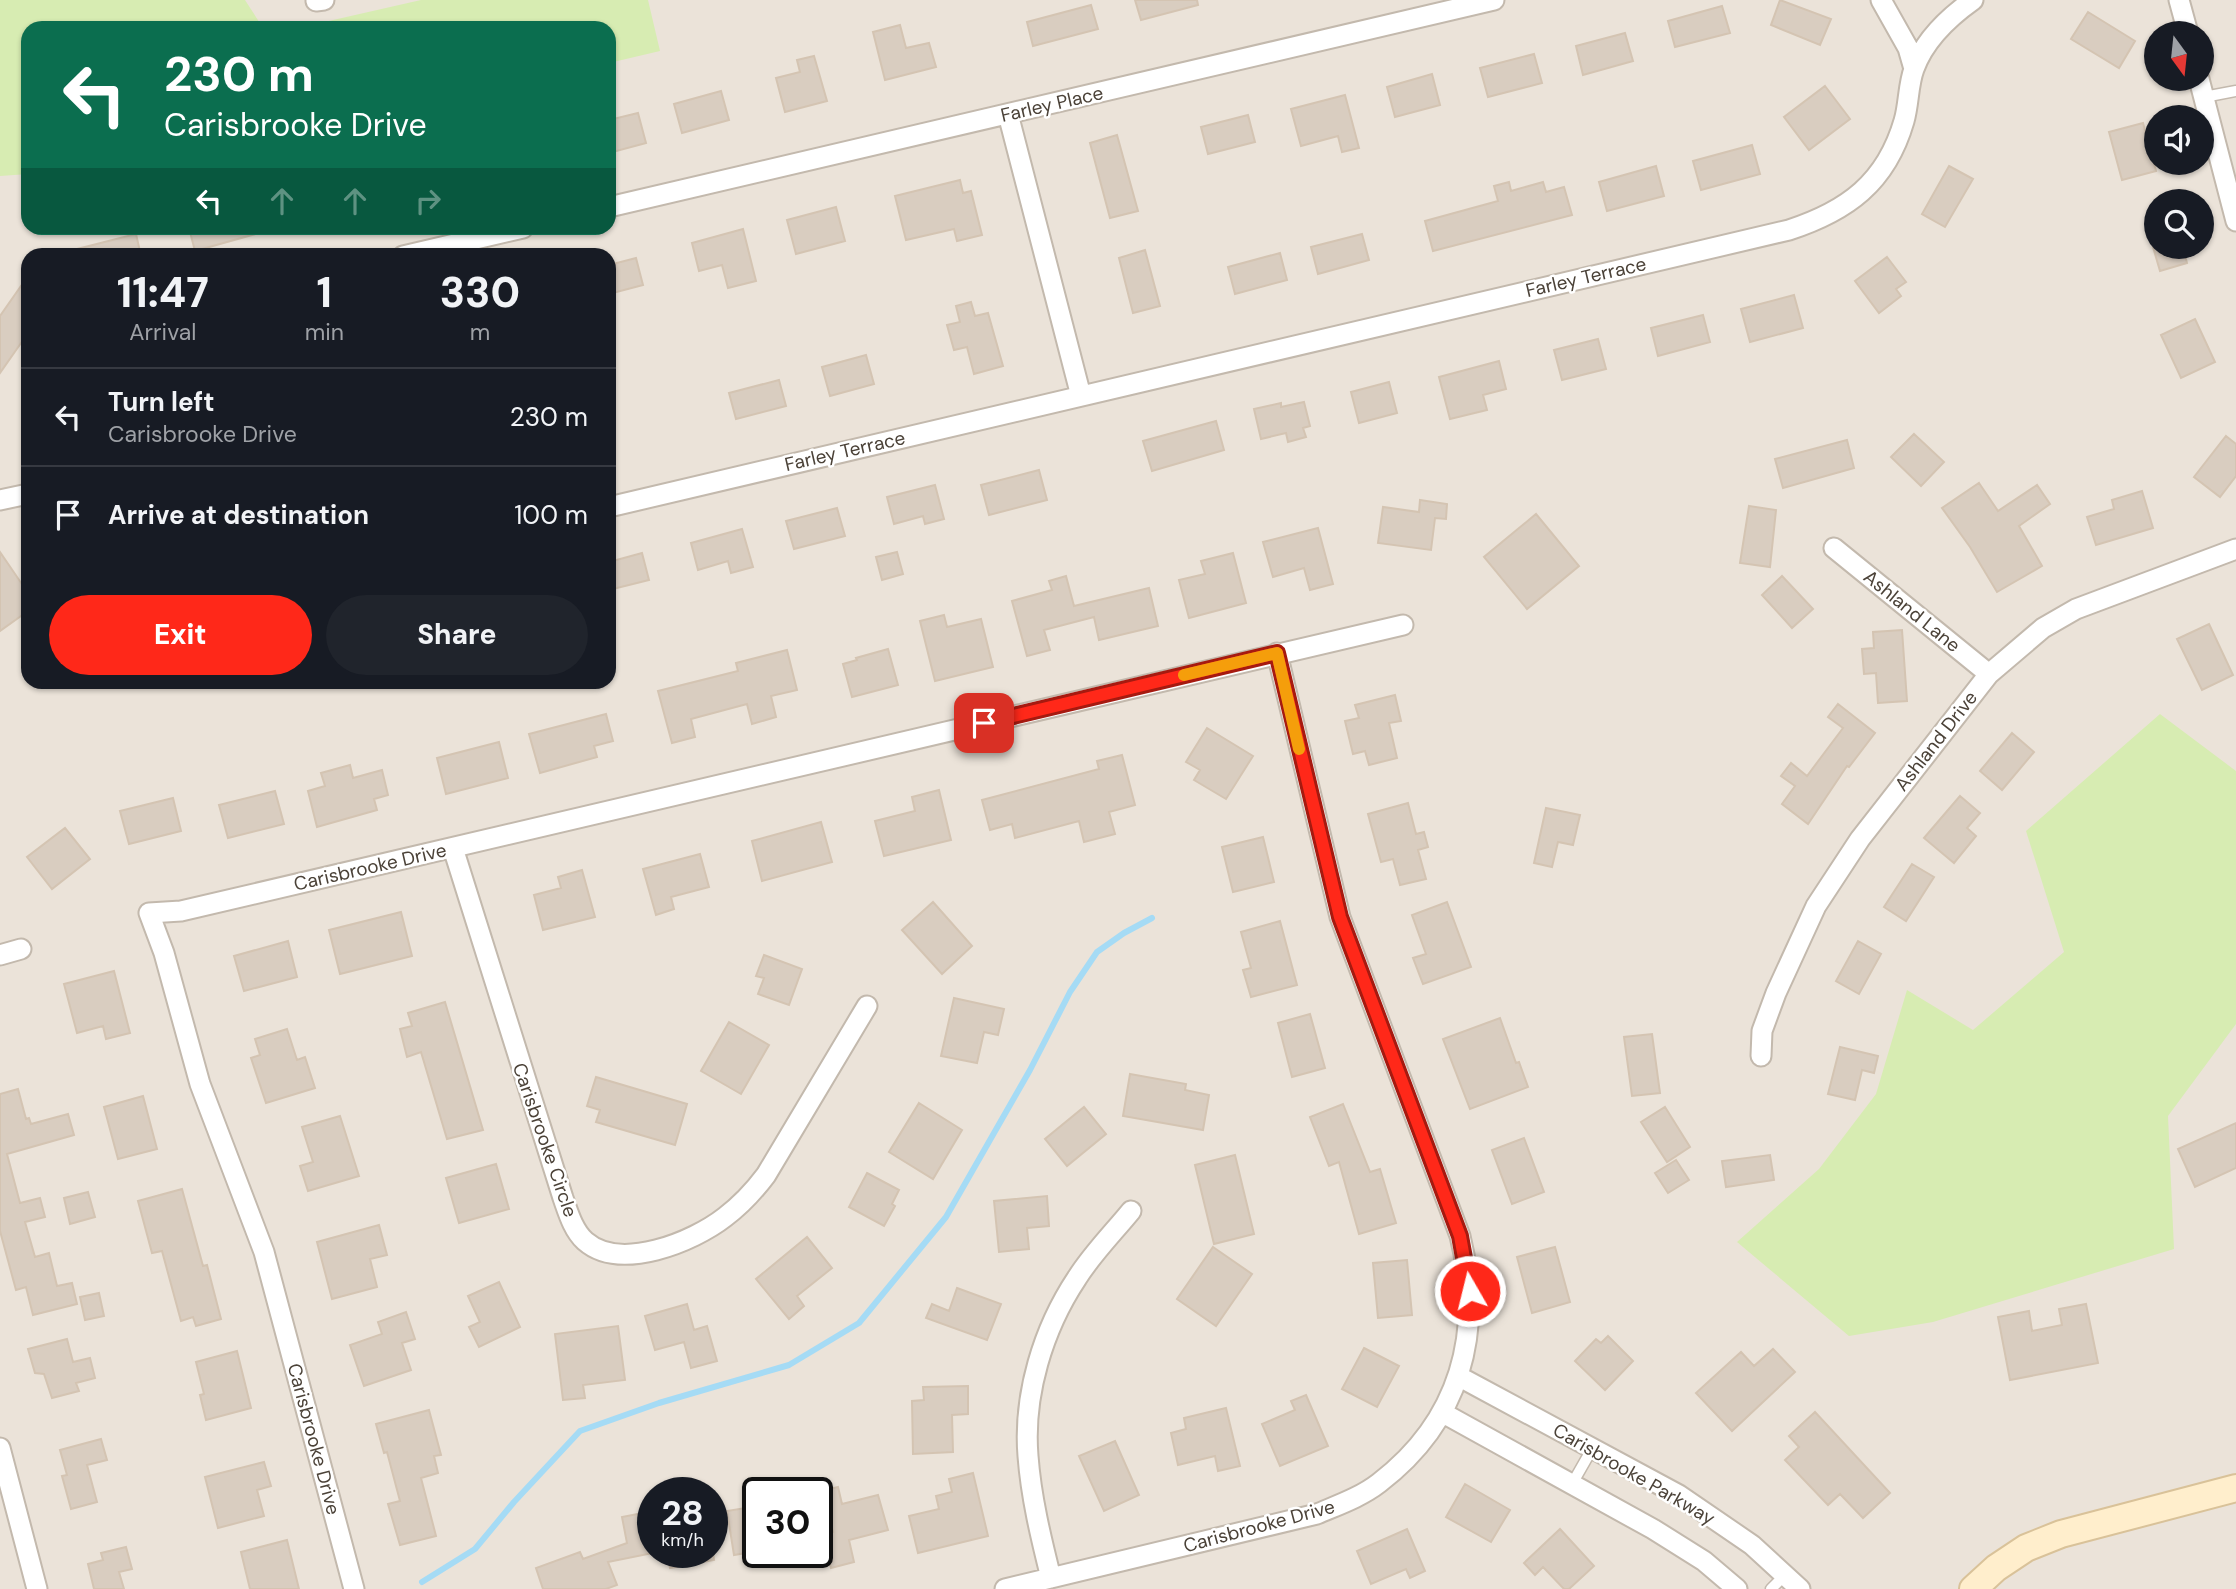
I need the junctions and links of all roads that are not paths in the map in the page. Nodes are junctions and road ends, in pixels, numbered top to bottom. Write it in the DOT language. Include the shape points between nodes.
graph roads {
  1 [pos="1494,0"];
  2 [pos="1881,0"];
  3 [pos="1973,0"];
  4 [pos="2179,0"];
  5 [pos="2185,21"];
  6 [pos="1914,69"];
  7 [pos="2214,89"];
  8 [pos="2203,91"];
  9 [pos="2236,91"];
  10 [pos="1008,114"];
  11 [pos="616,205"];
  12 [pos="2236,221"];
  13 [pos="493,235"];
  14 [pos="437,248"];
  15 [pos="1081,396"];
  16 [pos="21,496"];
  17 [pos="0,500"];
  18 [pos="616,505"];
  19 [pos="1834,548"];
  20 [pos="2236,549"];
  21 [pos="1402,625"];
  22 [pos="1277,653"];
  23 [pos="1989,674"];
  24 [pos="453,848"];
  25 [pos="21,949"];
  26 [pos="0,955"];
  27 [pos="867,1006"];
  28 [pos="1761,1056"];
  29 [pos="1131,1211"];
  30 [pos="1458,1376"];
  31 [pos="1443,1413"];
  32 [pos="0,1448"];
  33 [pos="1592,1449"];
  34 [pos="1572,1484"];
  35 [pos="2236,1488"];
  36 [pos="1051,1578"];
  37 [pos="1785,1584"];
  38 [pos="37,1589"];
  39 [pos="354,1589"];
  40 [pos="1005,1589"];
  41 [pos="1737,1589"];
  42 [pos="1973,1589"];
  1 -- 10 [label="street, Farley Place"];
  2 -- 6 [label="street" via="1908,48"];
  3 -- 6 [label="street, Farley Terrace" via="1932,39"];
  4 -- 5 [label="street"];
  6 -- 15 [label="street, Farley Terrace" via="1905,119 1882,169 1865,191 1816,221"];
  7 -- 9 [label="lane"];
  8 -- 12 [label="street"];
  10 -- 11 [label="street, Farley Place"];
  10 -- 15 [label="street"];
  13 -- 14 [label="street"];
  15 -- 18 [label="street, Farley Terrace"];
  16 -- 17 [label="street"];
  19 -- 23 [label="street, Ashland Lane"];
  20 -- 23 [label="street, Ashland Drive" via="2076,608 2043,628"];
  21 -- 22 [label="street, Carisbrooke Drive"];
  22 -- 24 [label="street, Carisbrooke Drive"];
  22 -- 30 [label="street, Carisbrooke Drive" via="1340,917 1460,1236 1470,1291"];
  23 -- 28 [label="street, Ashland Drive" via="1860,839 1816,906 1762,1031"];
  24 -- 27 [label="street, Carisbrooke Circle" via="563,1198 583,1240 599,1250 615,1255 670,1245 699,1234 748,1197 766,1175"];
  24 -- 39 [label="street, Carisbrooke Drive" via="181,911 149,914 200,1084 264,1252"];
  25 -- 26 [label="street"];
  29 -- 36 [label="street" via="1078,1276 1056,1314 1034,1378 1027,1455"];
  30 -- 31 [label="street, Carisbrooke Drive"];
  30 -- 33 [label="street, Carisbrooke Parkway"];
  31 -- 34 [label="street, Carisbrooke Parkway"];
  31 -- 36 [label="street, Carisbrooke Drive" via="1425,1438 1378,1484 1317,1514"];
  32 -- 38 [label="street"];
  33 -- 34 [label="lane"];
  33 -- 37 [label="street, Carisbrooke Parkway" via="1679,1495 1752,1545"];
  34 -- 41 [label="street, Carisbrooke Parkway" via="1704,1561"];
  35 -- 42 [label="street" via="2062,1534 2026,1548"];
  36 -- 40 [label="street, Carisbrooke Drive"];
}
